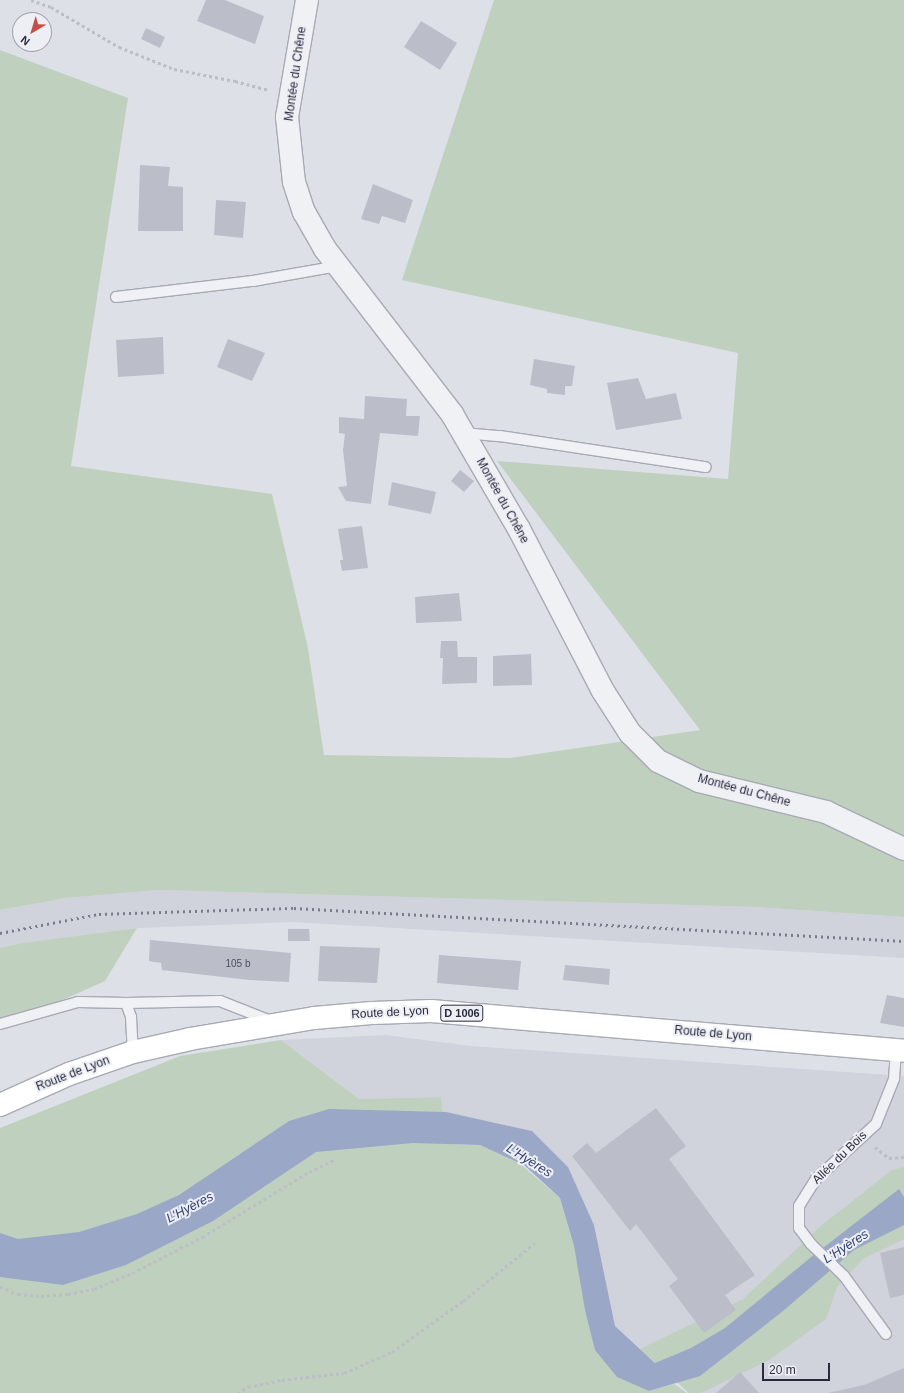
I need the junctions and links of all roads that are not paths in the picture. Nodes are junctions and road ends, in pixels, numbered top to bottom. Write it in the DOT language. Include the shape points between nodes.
graph roads {
  1 [pos="307,0"];
  2 [pos="338,266"];
  3 [pos="116,297"];
  4 [pos="463,433"];
  5 [pos="706,467"];
  6 [pos="904,849"];
  7 [pos="126,1003"];
  8 [pos="0,1024"];
  9 [pos="280,1024"];
  10 [pos="900,1050"];
  11 [pos="133,1052"];
  12 [pos="0,1105"];
  13 [pos="886,1334"];
  1 -- 2 [label="street, Montée du Chêne" via="287,117 294,182 304,212 324,249"];
  2 -- 3 [label="lane" via="253,281"];
  2 -- 4 [label="street, Montée du Chêne" via="452,414"];
  4 -- 5 [label="lane" via="500,436"];
  4 -- 6 [label="street, Montée du Chêne" via="519,529 602,691 630,733 658,761 699,781 826,812"];
  7 -- 8 [label="lane" via="78,1002"];
  7 -- 9 [label="lane" via="220,1001"];
  7 -- 11 [label="lane" via="131,1017"];
  9 -- 10 [label="main road, Route de Lyon / D 1006" via="314,1018 431,1010"];
  9 -- 11 [label="main road, Route de Lyon / D 1006" via="190,1039"];
  10 -- 13 [label="lane, Allée du Bois" via="894,1079 876,1124 816,1179 799,1206 799,1228 811,1244 844,1276"];
  11 -- 12 [label="main road, Route de Lyon / D 1006" via="69,1074"];
}
